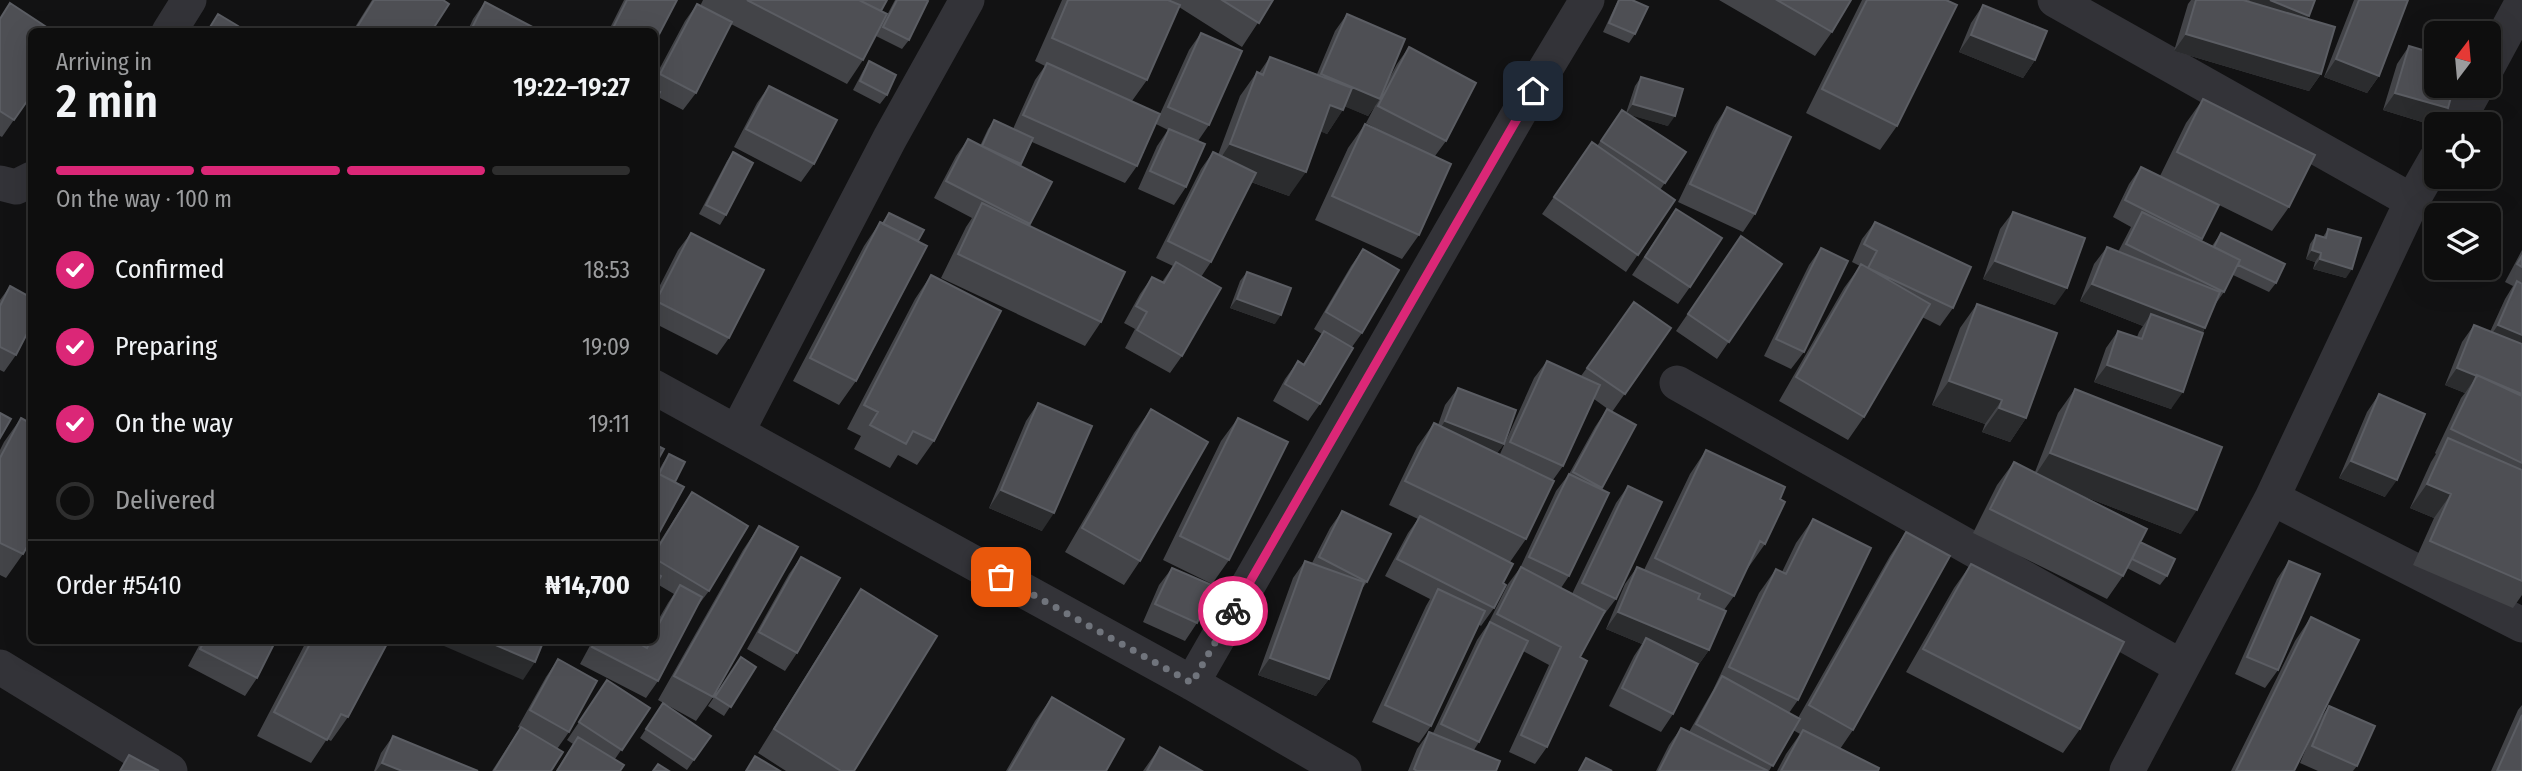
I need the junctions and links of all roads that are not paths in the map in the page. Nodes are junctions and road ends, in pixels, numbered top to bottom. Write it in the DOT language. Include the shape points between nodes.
graph roads {
  1 [pos="967,0"];
  2 [pos="1587,0"];
  3 [pos="2055,0"];
  4 [pos="2522,3"];
  5 [pos="2514,40"];
  6 [pos="2501,53"];
  7 [pos="28,181"];
  8 [pos="2424,181"];
  9 [pos="0,183"];
  10 [pos="2413,201"];
  11 [pos="1677,383"];
  12 [pos="658,389"];
  13 [pos="737,432"];
  14 [pos="2272,498"];
  15 [pos="2522,625"];
  16 [pos="0,667"];
  17 [pos="2182,667"];
  18 [pos="1192,683"];
  19 [pos="170,771"];
  20 [pos="1345,771"];
  21 [pos="2127,771"];
  1 -- 13 [label="street"];
  2 -- 18 [label="street"];
  3 -- 10 [label="street"];
  4 -- 5 [label="street"];
  5 -- 6 [label="street"];
  7 -- 9 [label="street" via="16,187"];
  8 -- 10 [label="street"];
  10 -- 14 [label="street"];
  11 -- 17 [label="street"];
  12 -- 13 [label="street"];
  13 -- 18 [label="street"];
  14 -- 15 [label="street"];
  14 -- 17 [label="street"];
  16 -- 19 [label="street"];
  17 -- 21 [label="street"];
  18 -- 20 [label="street"];
}
